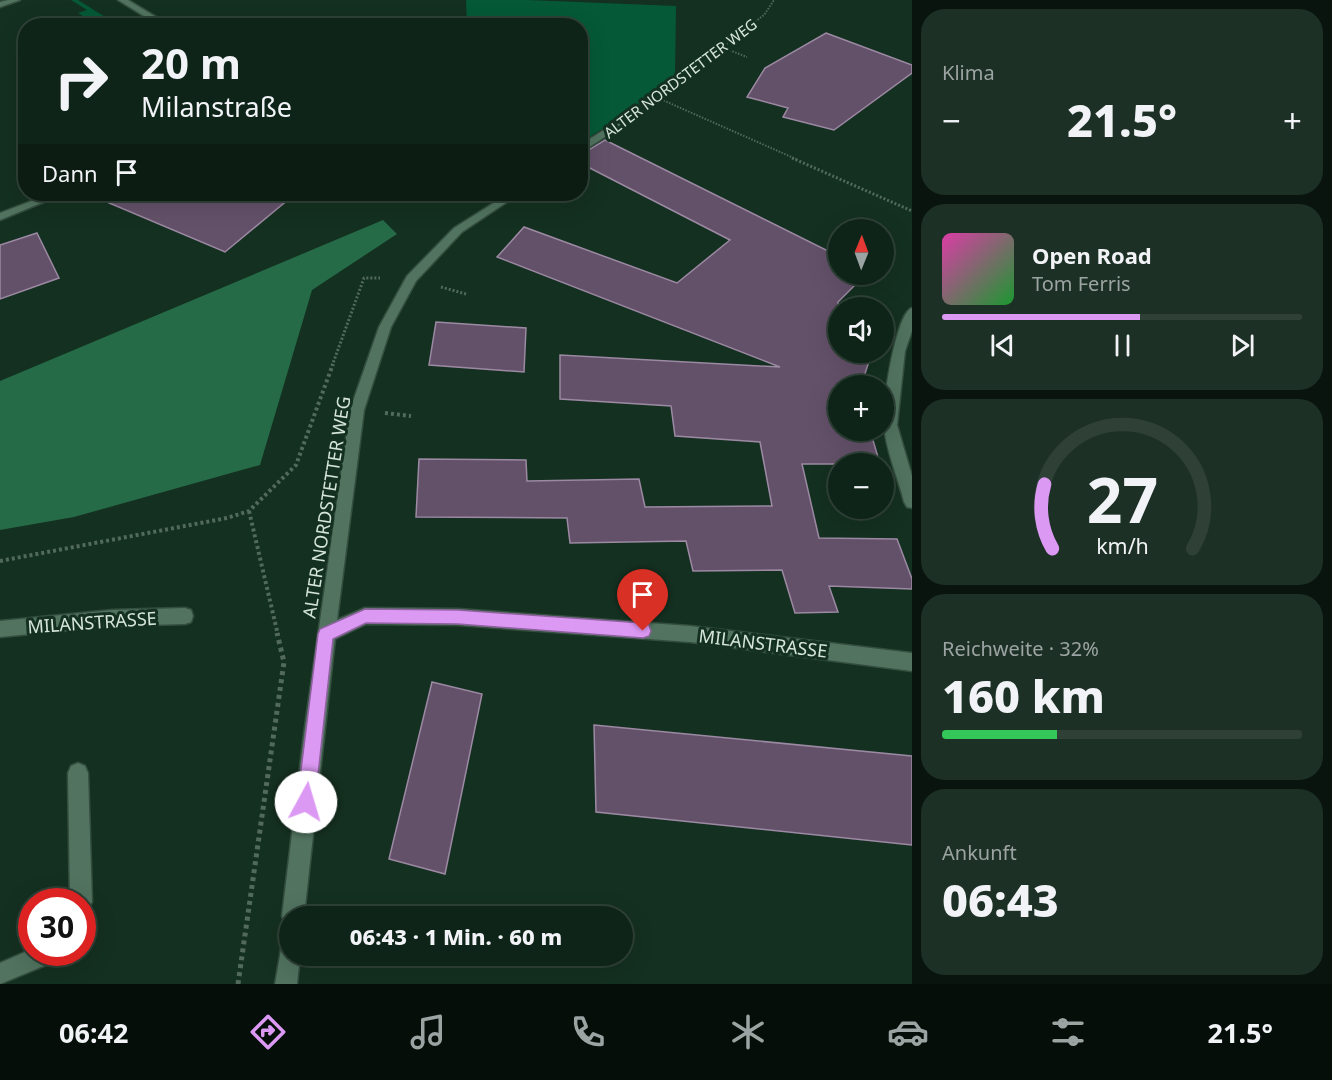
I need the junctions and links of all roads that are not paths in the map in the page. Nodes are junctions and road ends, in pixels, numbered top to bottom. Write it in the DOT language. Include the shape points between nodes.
graph roads {
  1 [pos="16,0"];
  2 [pos="122,0"];
  3 [pos="0,5"];
  4 [pos="153,18"];
  5 [pos="634,115"];
  6 [pos="588,145"];
  7 [pos="40,201"];
  8 [pos="503,201"];
  9 [pos="0,217"];
  10 [pos="912,312"];
  11 [pos="912,502"];
  12 [pos="185,616"];
  13 [pos="0,629"];
  14 [pos="326,634"];
  15 [pos="912,662"];
  16 [pos="78,773"];
  17 [pos="81,888"];
  18 [pos="294,906"];
  19 [pos="18,966"];
  20 [pos="288,966"];
  21 [pos="0,974"];
  22 [pos="286,984"];
  1 -- 3 [label="street"];
  2 -- 4 [label="street"];
  5 -- 6 [label="street, ALTER NORDSTETTER WEG"];
  7 -- 9 [label="street"];
  8 -- 14 [label="street, ALTER NORDSTETTER WEG" via="458,230 411,279 385,327 357,410"];
  10 -- 11 [label="street" via="899,351 890,425"];
  12 -- 13 [label="street, MILANSTRASSE" via="113,618"];
  14 -- 15 [label="street, MILANSTRASSE" via="365,616 458,617 690,634"];
  14 -- 18 [label="street"];
  16 -- 17 [label="street"];
  19 -- 21 [label="street"];
  20 -- 22 [label="street"];
}
